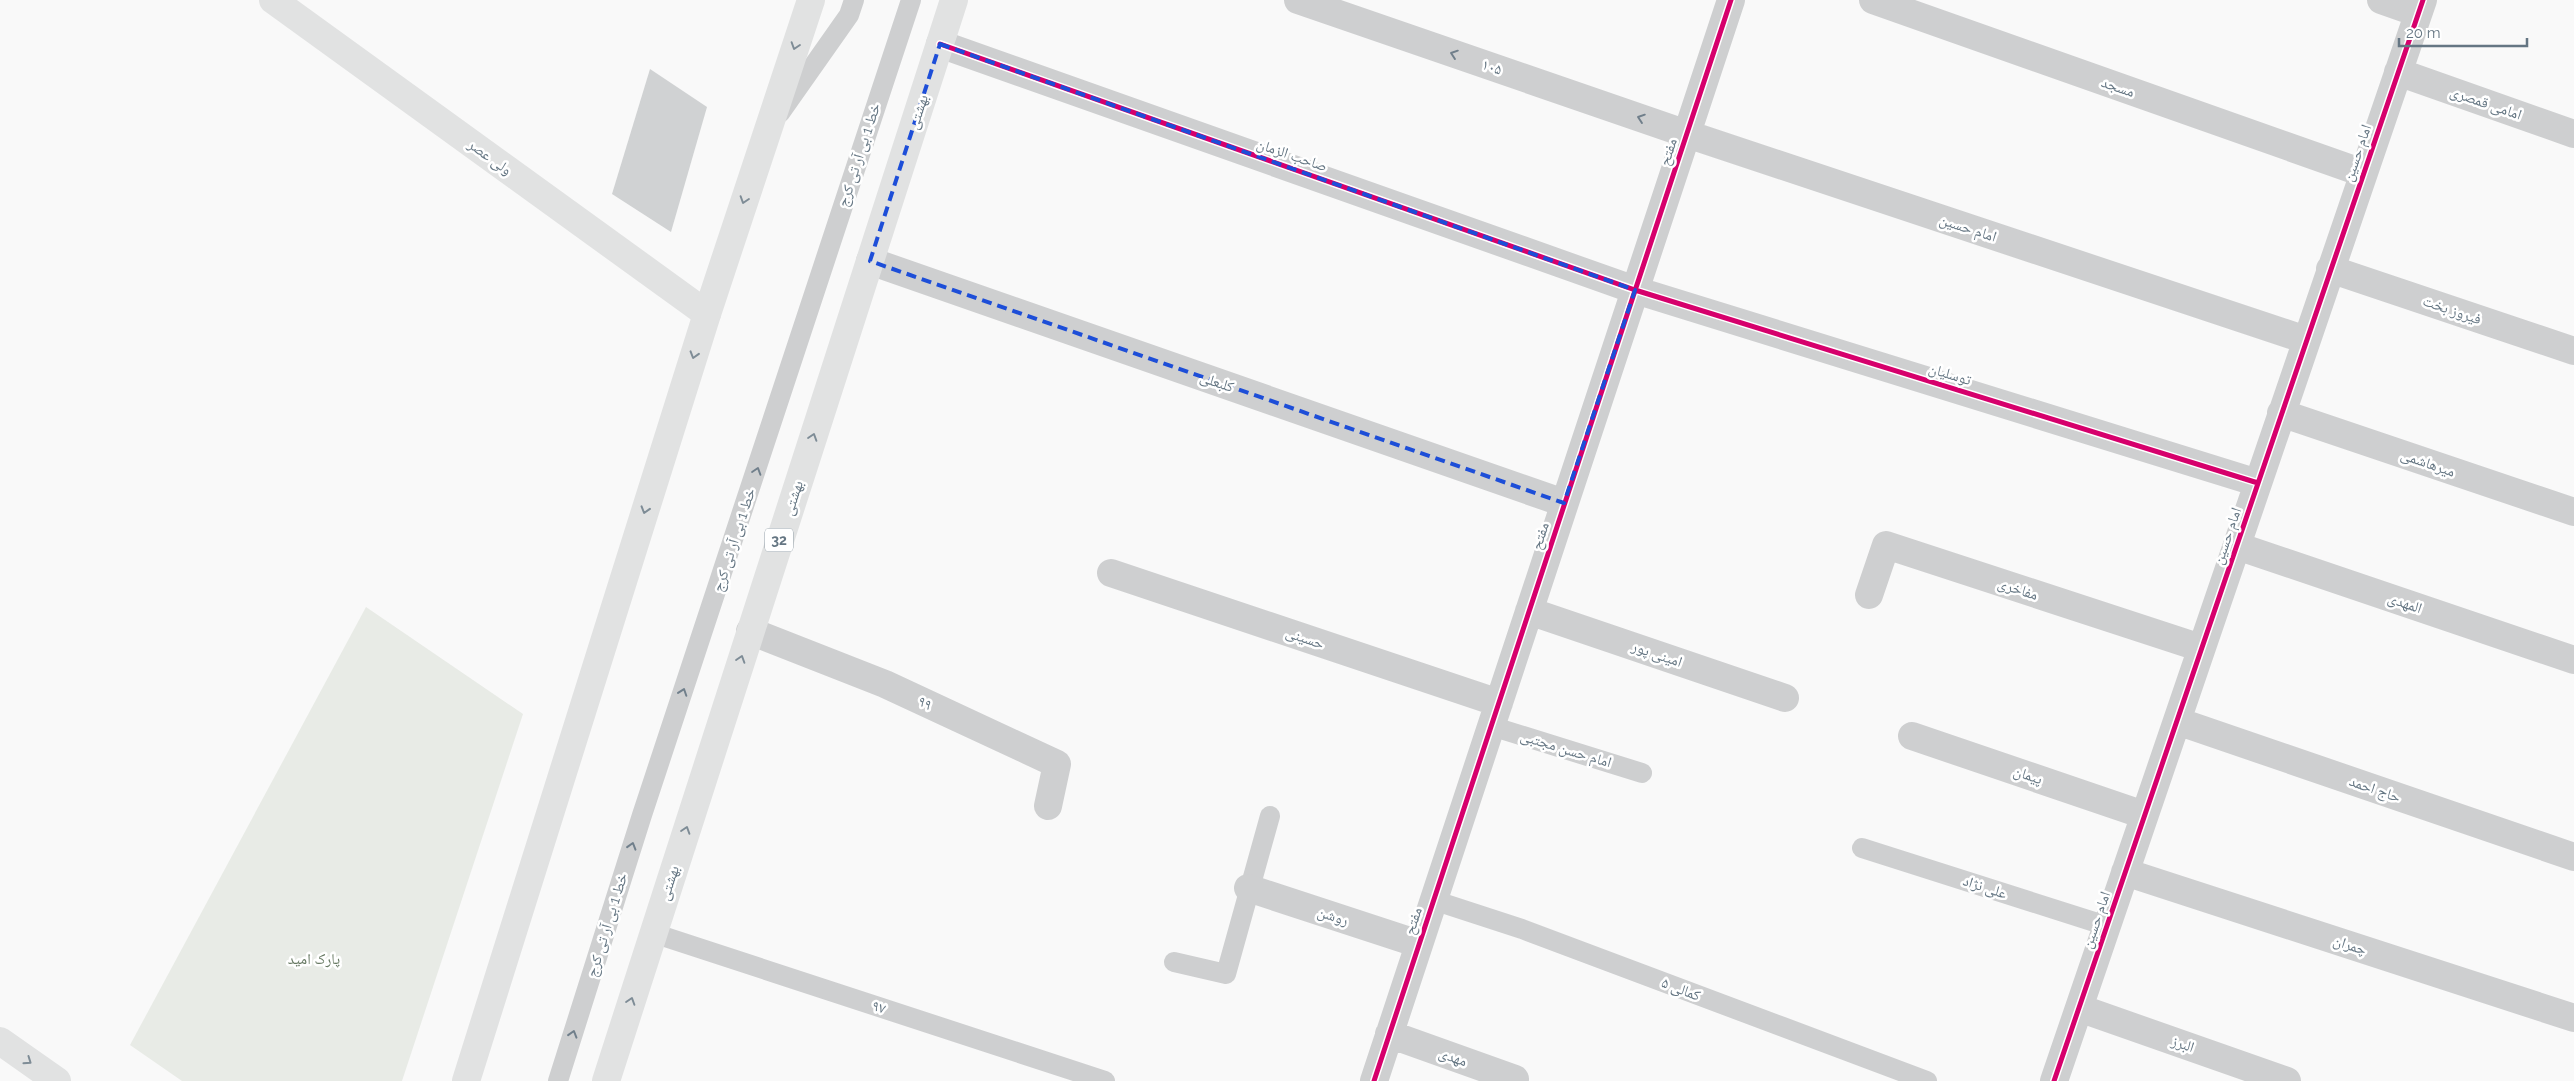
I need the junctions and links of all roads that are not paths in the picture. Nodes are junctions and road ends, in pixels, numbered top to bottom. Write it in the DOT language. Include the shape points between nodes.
graph roads {
  1 [pos="273,0"];
  2 [pos="811,0"];
  3 [pos="854,0"];
  4 [pos="911,0"];
  5 [pos="954,0"];
  6 [pos="1298,0"];
  7 [pos="1731,0"];
  8 [pos="1873,0"];
  9 [pos="2381,0"];
  10 [pos="2420,7"];
  11 [pos="940,44"];
  12 [pos="2398,72"];
  13 [pos="767,131"];
  14 [pos="1687,134"];
  15 [pos="2574,134"];
  16 [pos="2363,173"];
  17 [pos="870,262"];
  18 [pos="2330,269"];
  19 [pos="1635,290"];
  20 [pos="706,314"];
  21 [pos="2306,340"];
  22 [pos="2574,351"];
  23 [pos="2282,413"];
  24 [pos="2258,483"];
  25 [pos="1564,503"];
  26 [pos="2574,512"];
  27 [pos="2237,546"];
  28 [pos="1111,573"];
  29 [pos="1869,595"];
  30 [pos="1529,611"];
  31 [pos="750,631"];
  32 [pos="2201,648"];
  33 [pos="2574,660"];
  34 [pos="1785,698"];
  35 [pos="1495,715"];
  36 [pos="2177,721"];
  37 [pos="1912,736"];
  38 [pos="1642,773"];
  39 [pos="1048,806"];
  40 [pos="2144,815"];
  41 [pos="1270,816"];
  42 [pos="1862,848"];
  43 [pos="2574,857"];
  44 [pos="2126,872"];
  45 [pos="1248,888"];
  46 [pos="1433,900"];
  47 [pos="2107,926"];
  48 [pos="653,932"];
  49 [pos="1419,944"];
  50 [pos="1174,962"];
  51 [pos="2079,1008"];
  52 [pos="2574,1018"];
  53 [pos="1389,1034"];
  54 [pos="0,1041"];
  55 [pos="57,1081"];
  56 [pos="466,1081"];
  57 [pos="558,1081"];
  58 [pos="606,1081"];
  59 [pos="1105,1081"];
  60 [pos="1374,1081"];
  61 [pos="1514,1081"];
  62 [pos="1927,1081"];
  63 [pos="2054,1081"];
  64 [pos="2287,1081"];
  1 -- 20 [label="main road, ولی عصر"];
  2 -- 13 [label="main road, one-way"];
  3 -- 13 [label="lane" via="849,15"];
  57 -- 4 [label="lane, خط 1 بی آر تی کرج, one-way" via="646,800"];
  5 -- 11 [label="main road, بهشتی / 32"];
  14 -- 6 [label="street, ۱۰۵, one-way"];
  7 -- 14 [label="street, مفتح"];
  8 -- 16 [label="street, مسجد"];
  9 -- 10 [label="street"];
  10 -- 12 [label="street, امام حسین"];
  11 -- 17 [label="main road, بهشتی / 32"];
  11 -- 19 [label="street, صاحب الزمان"];
  12 -- 15 [label="street, امامی قمصری"];
  12 -- 16 [label="street, امام حسین"];
  13 -- 20 [label="main road, one-way"];
  14 -- 19 [label="street, مفتح"];
  14 -- 21 [label="street, امام حسین"];
  16 -- 18 [label="street, امام حسین"];
  17 -- 25 [label="street, کلبعلی"];
  31 -- 17 [label="main road, بهشتی / 32, one-way"];
  18 -- 21 [label="street, امام حسین"];
  18 -- 22 [label="street, فیروز بخت"];
  19 -- 24 [label="street, توسلیان"];
  19 -- 25 [label="street, مفتح"];
  20 -- 56 [label="main road, one-way"];
  21 -- 23 [label="street, امام حسین"];
  23 -- 24 [label="street, امام حسین"];
  23 -- 26 [label="street, میرهاشمی"];
  24 -- 27 [label="street, امام حسین"];
  25 -- 30 [label="street, مفتح"];
  27 -- 32 [label="street, امام حسین"];
  27 -- 33 [label="street, المهدی"];
  28 -- 35 [label="street, حسینی"];
  29 -- 32 [label="street, مفاخری" via="1886,545"];
  30 -- 34 [label="street, امینی پور"];
  30 -- 35 [label="street, مفتح"];
  31 -- 39 [label="street, ۹۹" via="885,684 1057,764"];
  48 -- 31 [label="main road, بهشتی / 32, one-way"];
  32 -- 36 [label="street, امام حسین"];
  35 -- 38 [label="lane, امام حسن مجتبی"];
  35 -- 46 [label="street, مفتح"];
  36 -- 40 [label="street, امام حسین"];
  36 -- 43 [label="street, حاج احمد"];
  37 -- 40 [label="street, پیمان"];
  40 -- 44 [label="street, امام حسین"];
  41 -- 45 [label="lane"];
  42 -- 47 [label="lane, علی نژاد"];
  44 -- 47 [label="street, امام حسین"];
  44 -- 52 [label="street, چمران"];
  45 -- 49 [label="street, روشن"];
  45 -- 50 [label="lane" via="1226,974"];
  46 -- 49 [label="street, مفتح"];
  46 -- 62 [label="lane, ۵ کمالی" via="1522,929"];
  47 -- 51 [label="street, امام حسین"];
  58 -- 48 [label="main road, بهشتی / 32, one-way"];
  48 -- 59 [label="lane, ۹۷"];
  49 -- 53 [label="street, مفتح"];
  51 -- 63 [label="street, امام حسین"];
  51 -- 64 [label="street, البرز"];
  53 -- 60 [label="street, مفتح"];
  53 -- 61 [label="street, مهدی" via="1515,1078"];
  54 -- 55 [label="main road, one-way"];
}
